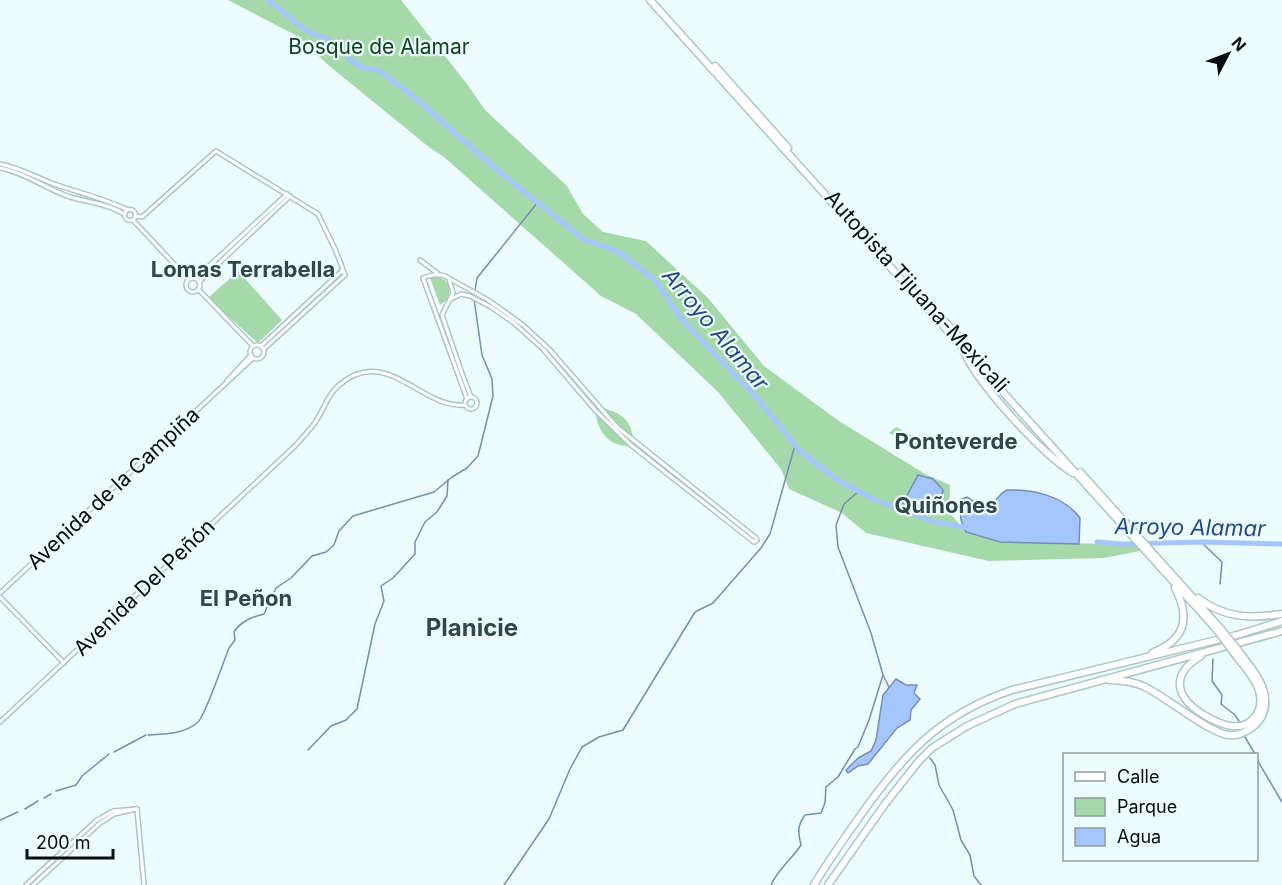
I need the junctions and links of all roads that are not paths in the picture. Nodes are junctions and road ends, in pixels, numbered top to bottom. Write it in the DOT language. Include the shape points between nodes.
graph roads {
  1 [pos="650,0"];
  2 [pos="655,0"];
  3 [pos="0,166"];
  4 [pos="70,190"];
  5 [pos="289,195"];
  6 [pos="68,196"];
  7 [pos="128,210"];
  8 [pos="124,214"];
  9 [pos="134,218"];
  10 [pos="420,260"];
  11 [pos="343,270"];
  12 [pos="438,274"];
  13 [pos="196,278"];
  14 [pos="188,279"];
  15 [pos="449,279"];
  16 [pos="199,282"];
  17 [pos="198,289"];
  18 [pos="451,299"];
  19 [pos="487,302"];
  20 [pos="253,346"];
  21 [pos="262,347"];
  22 [pos="252,357"];
  23 [pos="469,398"];
  24 [pos="465,405"];
  25 [pos="1124,524"];
  26 [pos="1167,573"];
  27 [pos="1179,581"];
  28 [pos="0,595"];
  29 [pos="1282,614"];
  30 [pos="1282,621"];
  31 [pos="1218,629"];
  32 [pos="1282,631"];
  33 [pos="1207,652"];
  34 [pos="1239,656"];
  35 [pos="64,663"];
  36 [pos="1119,664"];
  37 [pos="1103,680"];
  38 [pos="0,723"];
  39 [pos="136,809"];
  40 [pos="26,885"];
  41 [pos="33,885"];
  42 [pos="144,885"];
  43 [pos="814,885"];
  44 [pos="828,885"];
  1 -- 25 [label="highway, Autopista Tijuana-Mexicali" via="959,344 979,377 1014,418 1047,454 1078,477"];
  2 -- 25 [label="highway, Autopista Tijuana-Mexicali"];
  3 -- 4 [label="street" via="29,172"];
  3 -- 6 [label="street"];
  4 -- 6 [label="street"];
  4 -- 7 [label="street"];
  5 -- 9 [label="street" via="214,151 143,217"];
  5 -- 11 [label="street" via="320,217"];
  5 -- 13 [label="street"];
  5 -- 16 [label="street"];
  6 -- 8 [label="street"];
  7 -- 8 [label="street"];
  7 -- 9 [label="street" via="134,212"];
  8 -- 9 [label="street" via="127,220"];
  9 -- 14 [label="street"];
  10 -- 12 [label="street"];
  11 -- 21 [label="street"];
  11 -- 21 [label="street" via="345,275"];
  12 -- 15 [label="street"];
  12 -- 23 [label="street" via="423,278"];
  13 -- 14 [label="street"];
  13 -- 16 [label="street"];
  14 -- 17 [label="street" via="188,289"];
  15 -- 18 [label="street" via="453,288"];
  15 -- 19 [label="street"];
  16 -- 17 [label="street"];
  17 -- 20 [label="street"];
  18 -- 19 [label="street" via="465,294"];
  18 -- 23 [label="street" via="442,315"];
  19 -- 19 [label="street" via="543,349 595,410 633,446 756,542 756,538 625,434 523,325"];
  20 -- 21 [label="street"];
  20 -- 22 [label="street"];
  21 -- 22 [label="street, Avenida de la Campiña" via="262,357"];
  22 -- 28 [label="street, Avenida de la Campiña"];
  23 -- 24 [label="street"];
  23 -- 24 [label="street" via="477,400 476,407 470,409"];
  24 -- 35 [label="street, Avenida Del Peñón" via="442,403 394,375 380,373 360,374 337,387 315,422 288,452"];
  25 -- 26 [label="highway, Autopista Tijuana-Mexicali"];
  26 -- 27 [label="highway, Autopista Tijuana-Mexicali"];
  26 -- 31 [label="highway"];
  26 -- 36 [label="highway" via="1183,606 1180,632 1165,647"];
  27 -- 29 [label="highway" via="1205,603 1227,614 1245,618"];
  27 -- 31 [label="highway"];
  28 -- 35 [label="street"];
  30 -- 36 [label="highway"];
  31 -- 34 [label="highway, bridge"];
  32 -- 33 [label="highway"];
  33 -- 34 [label="highway" via="1184,671 1180,682 1182,694 1198,711 1230,726 1251,720 1261,700"];
  33 -- 37 [label="highway"];
  34 -- 37 [label="highway" via="1260,680 1265,704 1257,723 1237,734 1221,733 1138,684"];
  35 -- 38 [label="street, Avenida Del Peñón"];
  36 -- 43 [label="highway" via="1012,690 943,724 887,778"];
  37 -- 44 [label="highway" via="1000,709 932,748 885,804"];
  39 -- 40 [label="street" via="112,811 97,820"];
  39 -- 41 [label="street" via="114,814 100,823"];
  39 -- 42 [label="street"];
}
